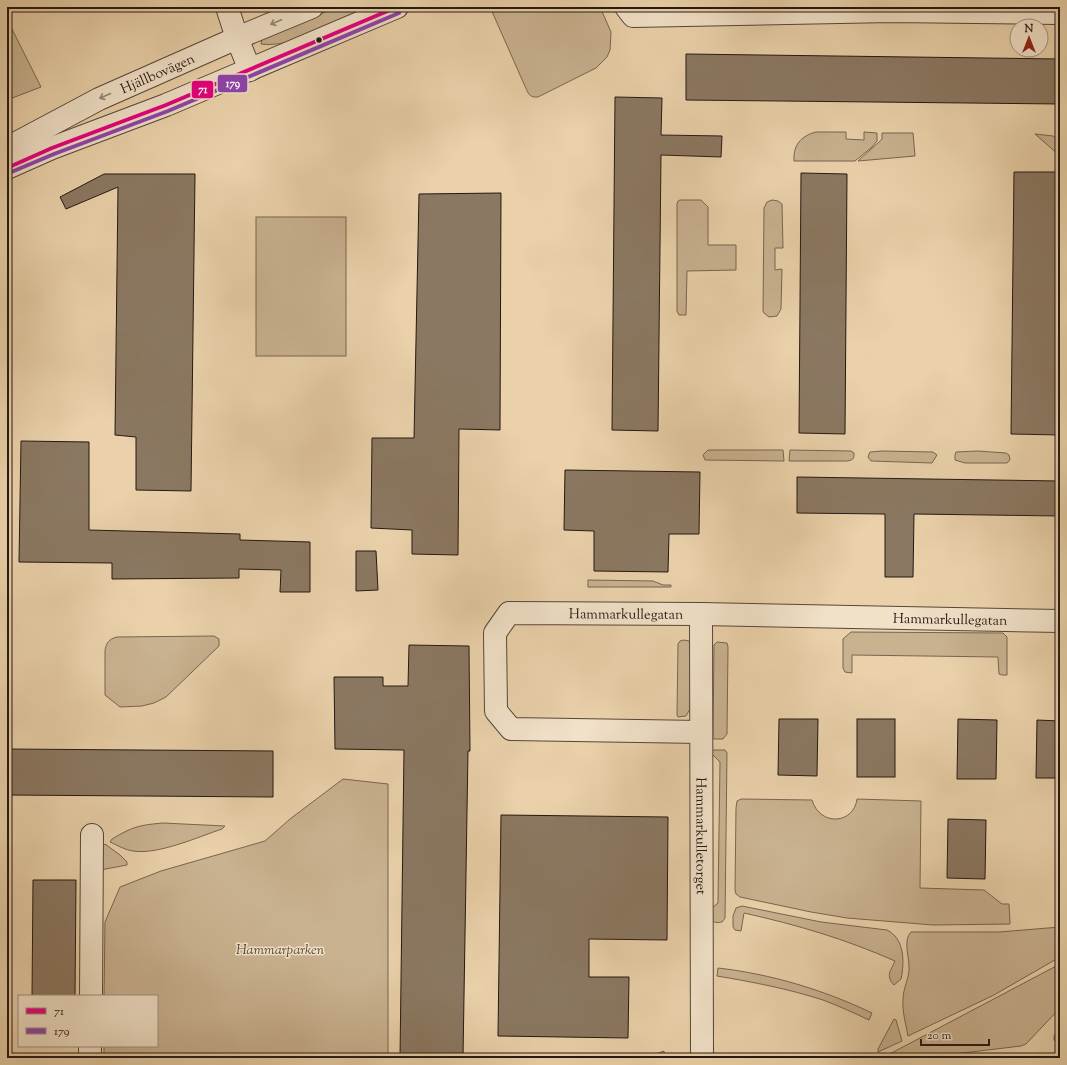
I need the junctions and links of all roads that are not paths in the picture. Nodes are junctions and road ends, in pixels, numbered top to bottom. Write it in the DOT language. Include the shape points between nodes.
graph roads {
  1 [pos="227,7"];
  2 [pos="312,7"];
  3 [pos="397,7"];
  4 [pos="626,7"];
  5 [pos="1060,13"];
  6 [pos="237,38"];
  7 [pos="250,70"];
  8 [pos="7,148"];
  9 [pos="7,168"];
  10 [pos="701,614"];
  11 [pos="1060,621"];
  12 [pos="701,732"];
  13 [pos="92,835"];
  14 [pos="91,995"];
  15 [pos="90,1047"];
  16 [pos="90,1058"];
  17 [pos="702,1058"];
  1 -- 6 [label="street"];
  2 -- 6 [label="street, Hjällbovägen, one-way"];
  3 -- 7 [label="street"];
  4 -- 5 [label="street" via="633,16 892,11"];
  6 -- 7 [label="street"];
  6 -- 8 [label="street, Hjällbovägen, one-way" via="99,99"];
  7 -- 9 [label="street"];
  10 -- 11 [label="street, Hammarkullegatan"];
  10 -- 12 [label="street, Hammarkulletorget"];
  10 -- 12 [label="street, Hammarkullegatan" via="509,614 495,634 496,711 511,729"];
  12 -- 17 [label="street, Hammarkulletorget"];
  13 -- 14 [label="street"];
  15 -- 16 [label="street"];
}
